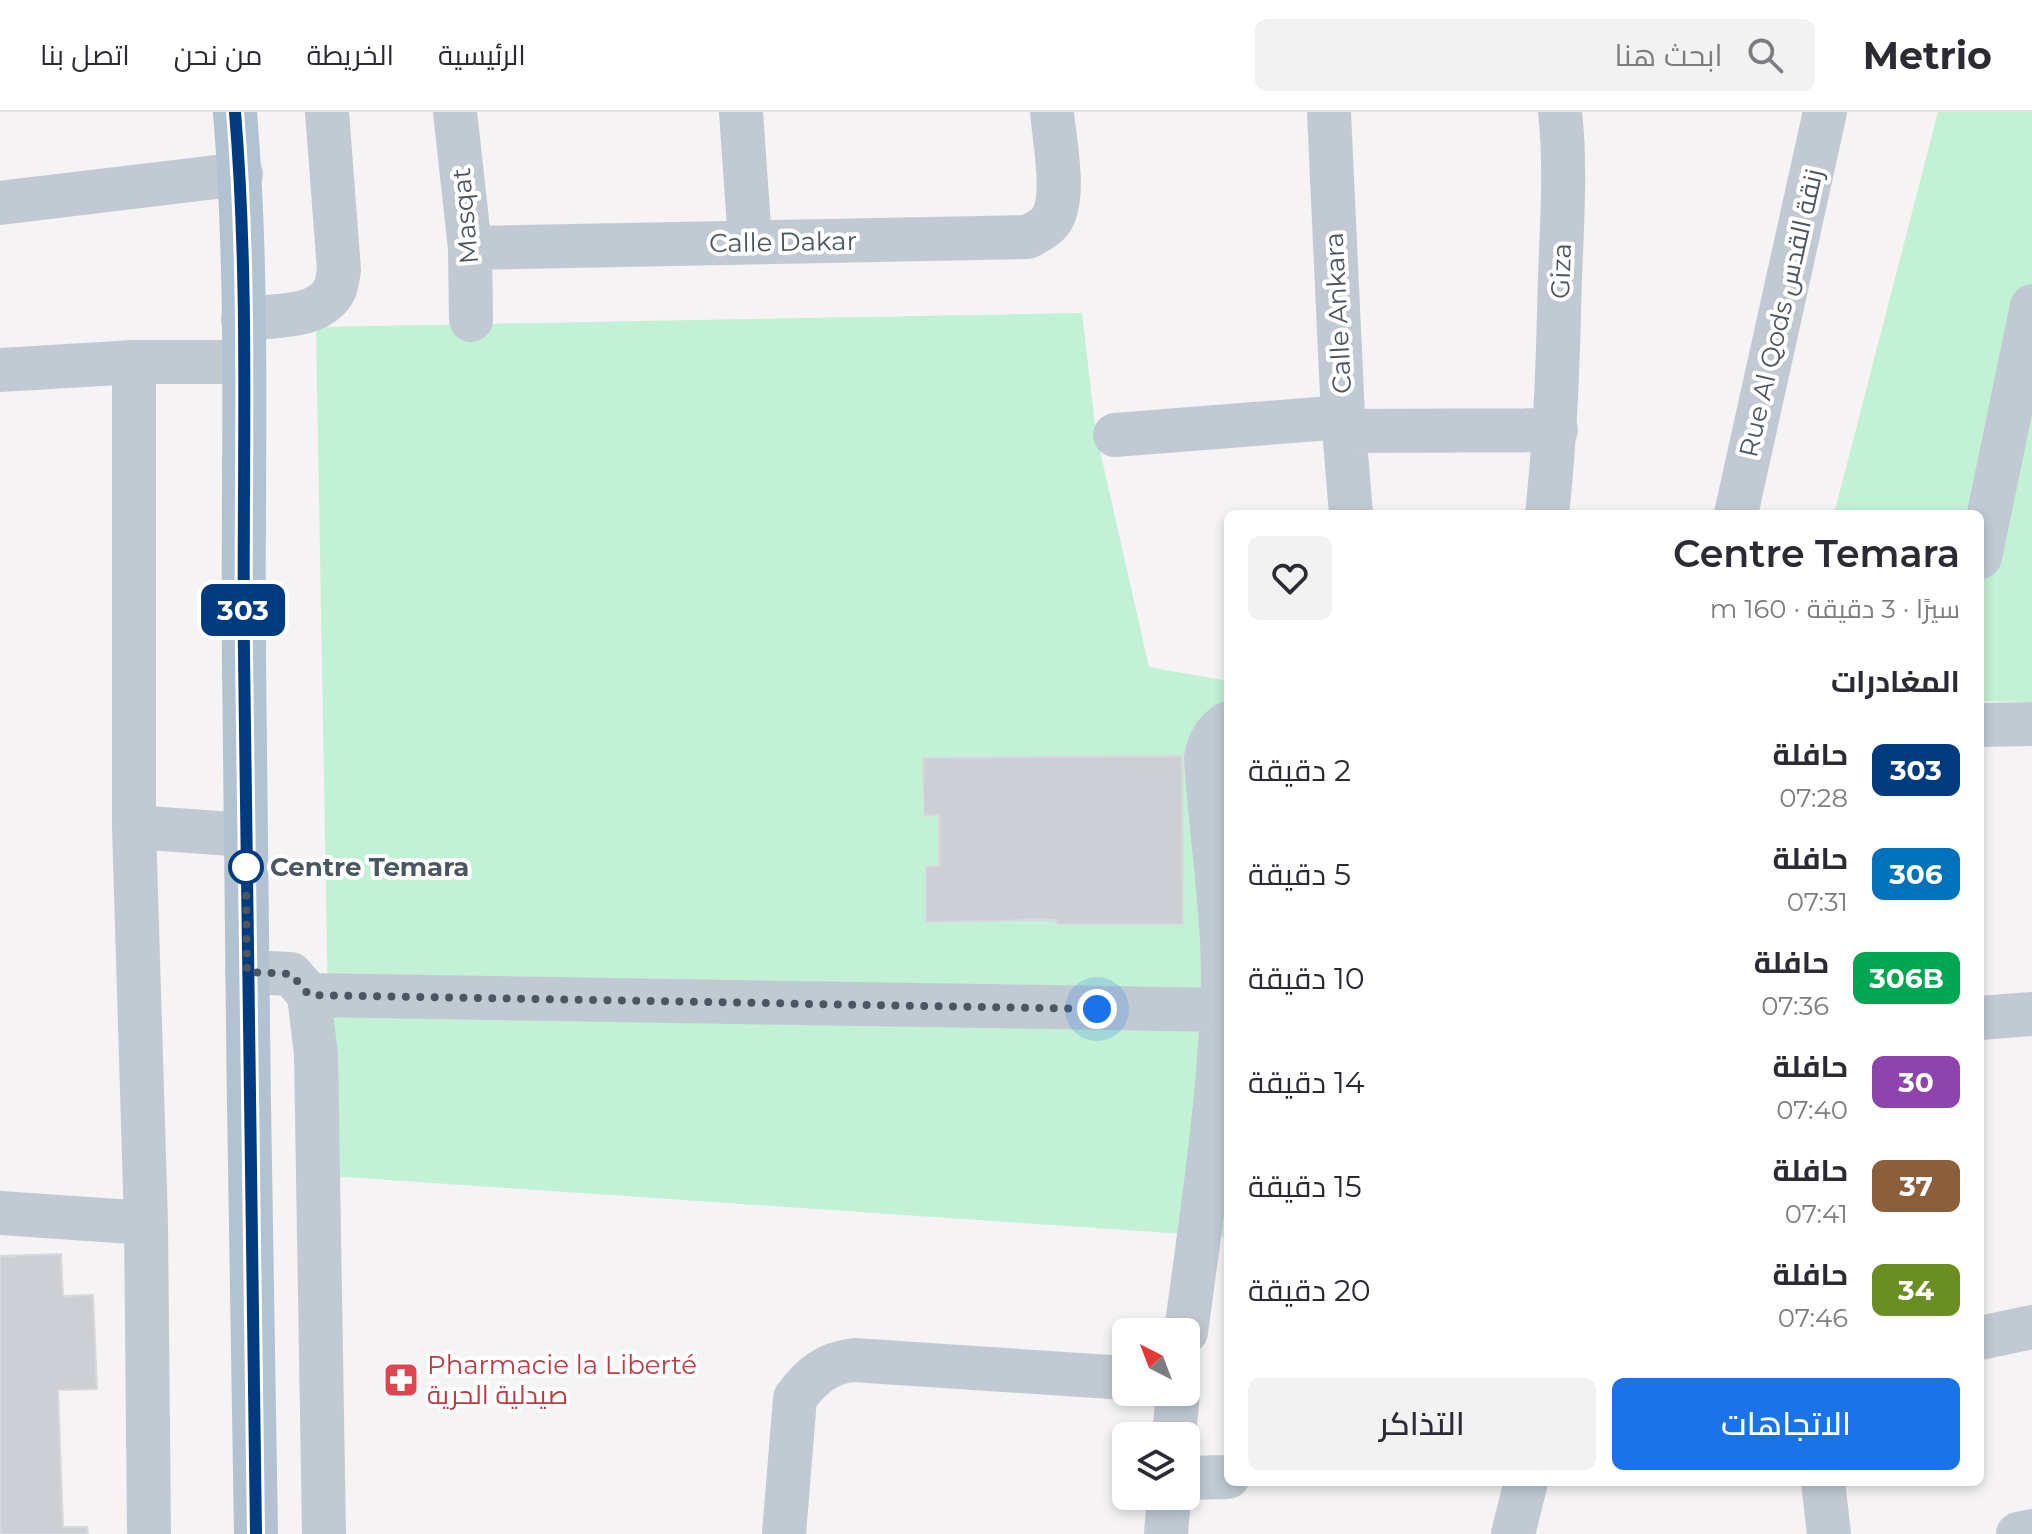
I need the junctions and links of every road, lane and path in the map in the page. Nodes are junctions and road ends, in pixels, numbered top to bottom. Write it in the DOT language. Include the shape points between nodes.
graph roads {
  1 [pos="235,112"];
  2 [pos="327,112"];
  3 [pos="455,112"];
  4 [pos="741,112"];
  5 [pos="1052,112"];
  6 [pos="1329,112"];
  7 [pos="1560,112"];
  8 [pos="1825,112"];
  9 [pos="241,174"];
  10 [pos="0,203"];
  11 [pos="750,241"];
  12 [pos="470,248"];
  13 [pos="2031,316"];
  14 [pos="243,319"];
  15 [pos="471,320"];
  16 [pos="134,362"];
  17 [pos="244,362"];
  18 [pos="0,370"];
  19 [pos="1344,424"];
  20 [pos="1556,430"];
  21 [pos="1115,435"];
  22 [pos="1351,510"];
  23 [pos="1547,510"];
  24 [pos="1737,510"];
  25 [pos="1984,538"];
  26 [pos="2032,724"];
  27 [pos="1984,725"];
  28 [pos="1224,726"];
  29 [pos="134,827"];
  30 [pos="246,835"];
  31 [pos="247,972"];
  32 [pos="309,995"];
  33 [pos="1224,995"];
  34 [pos="1224,1011"];
  35 [pos="2032,1014"];
  36 [pos="1984,1018"];
  37 [pos="1224,1020"];
  38 [pos="0,1213"];
  39 [pos="146,1223"];
  40 [pos="1188,1318"];
  41 [pos="2032,1327"];
  42 [pos="1984,1337"];
  43 [pos="1112,1377"];
  44 [pos="1224,1477"];
  45 [pos="1200,1478"];
  46 [pos="1525,1486"];
  47 [pos="1168,1510"];
  48 [pos="2032,1531"];
  49 [pos="149,1534"];
  50 [pos="256,1534"];
  51 [pos="324,1534"];
  52 [pos="784,1534"];
  53 [pos="1166,1534"];
  54 [pos="1513,1534"];
  55 [pos="2018,1534"];
  1 -- 9 [label="main road"];
  2 -- 14 [label="street" via="339,270 335,289 310,311"];
  3 -- 12 [label="street, Masqat"];
  4 -- 11 [label="street"];
  5 -- 11 [label="street, Calle Dakar" via="1055,212 1028,237"];
  6 -- 19 [label="street, Calle Ankara"];
  7 -- 20 [label="street, Giza" via="1563,199"];
  8 -- 24 [label="street, Rue Al Qods زنقة القدس"];
  9 -- 10 [label="street"];
  9 -- 14 [label="main road"];
  11 -- 12 [label="street, Calle Dakar"];
  12 -- 15 [label="street, Masqat"];
  13 -- 25 [label="street"];
  14 -- 17 [label="main road"];
  16 -- 17 [label="street"];
  16 -- 18 [label="street"];
  16 -- 29 [label="street"];
  17 -- 30 [label="main road"];
  19 -- 20 [label="street"];
  19 -- 21 [label="street"];
  19 -- 22 [label="street, Calle Ankara"];
  20 -- 23 [label="street, Giza"];
  26 -- 27 [label="street"];
  28 -- 33 [label="street" via="1209,744 1206,758"];
  29 -- 30 [label="street"];
  29 -- 39 [label="street"];
  30 -- 31 [label="main road"];
  31 -- 32 [label="street" via="291,974"];
  31 -- 50 [label="main road"];
  32 -- 34 [label="street"];
  32 -- 51 [label="street" via="316,1055"];
  35 -- 36 [label="street"];
  37 -- 40 [label="street"];
  38 -- 39 [label="street"];
  39 -- 49 [label="street"];
  41 -- 42 [label="street"];
  43 -- 52 [label="street" via="838,1362 814,1376 795,1398"];
  44 -- 45 [label="street"];
  46 -- 54 [label="street"];
  47 -- 53 [label="street"];
  48 -- 55 [label="street"];
}
